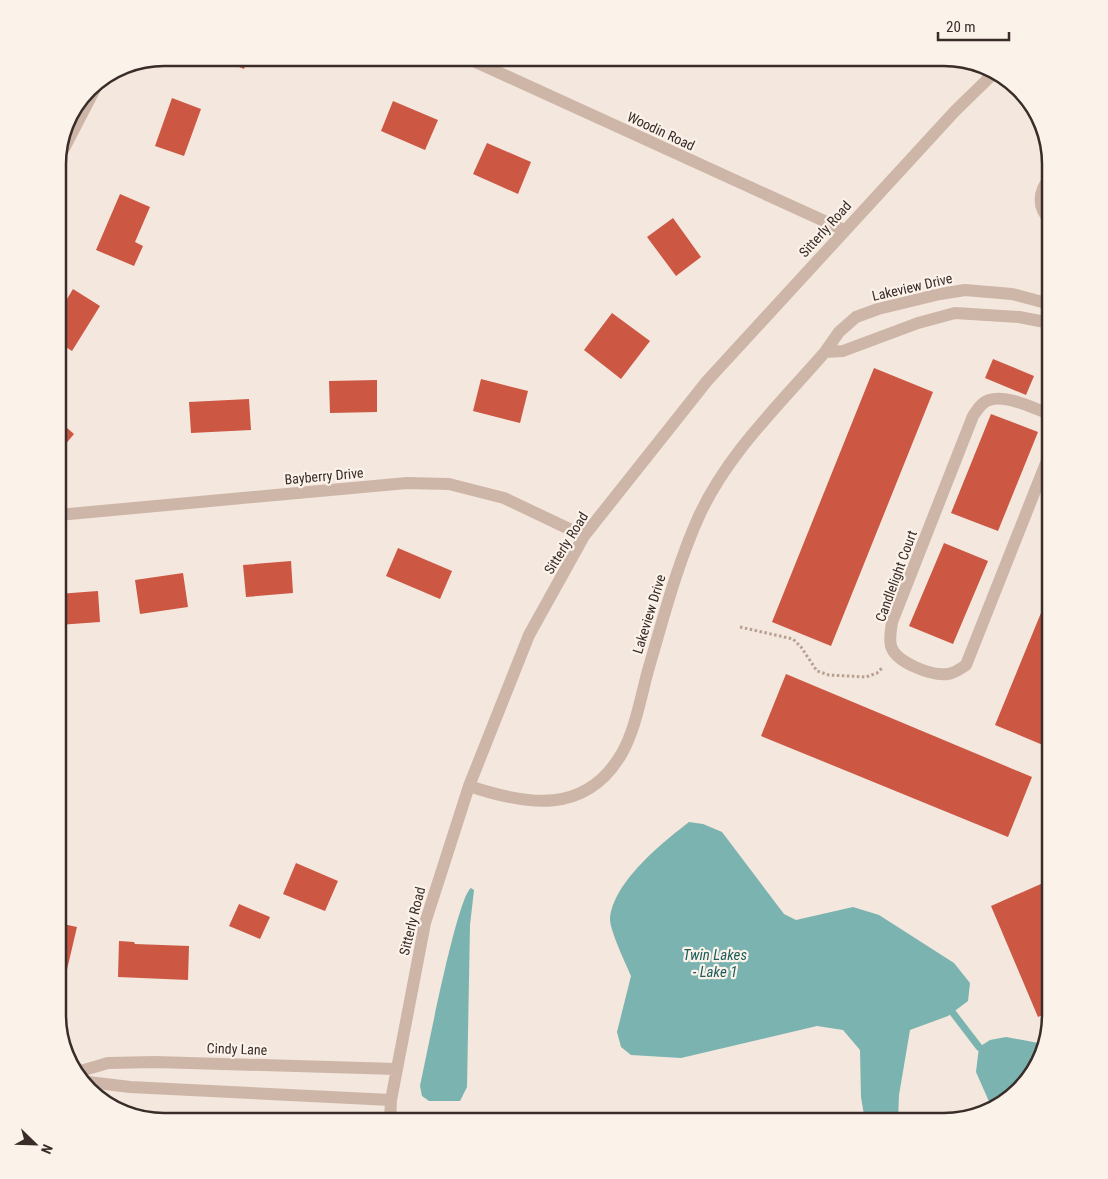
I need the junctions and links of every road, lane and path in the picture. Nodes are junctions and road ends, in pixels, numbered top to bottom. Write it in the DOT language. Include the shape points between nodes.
graph roads {
  1 [pos="485,66"];
  2 [pos="989,78"];
  3 [pos="87,103"];
  4 [pos="72,133"];
  5 [pos="1042,192"];
  6 [pos="1042,211"];
  7 [pos="844,230"];
  8 [pos="1042,302"];
  9 [pos="1042,321"];
  10 [pos="825,352"];
  11 [pos="1042,412"];
  12 [pos="1042,473"];
  13 [pos="66,514"];
  14 [pos="584,536"];
  15 [pos="740,627"];
  16 [pos="896,654"];
  17 [pos="469,786"];
  18 [pos="397,1069"];
  19 [pos="84,1070"];
  20 [pos="93,1083"];
  21 [pos="391,1100"];
  22 [pos="390,1113"];
  1 -- 7 [label="street, Woodin Road"];
  2 -- 7 [label="street, Sitterly Road"];
  3 -- 4 [label="street"];
  5 -- 6 [label="street"];
  7 -- 14 [label="street, Sitterly Road" via="707,381"];
  8 -- 10 [label="street, Lakeview Drive" via="1012,294 965,290 940,294 878,309 856,318 839,332"];
  9 -- 10 [label="street" via="955,313 843,351"];
  10 -- 17 [label="street, Lakeview Drive" via="724,471 699,516 671,588 634,721 623,752 608,774 588,790 547,803 504,798"];
  11 -- 16 [label="street, Candlelight Court" via="1000,399 981,405 973,416 892,622 891,647"];
  12 -- 16 [label="street" via="966,665 947,674 934,673 908,663"];
  13 -- 14 [label="street, Bayberry Drive" via="407,483 449,484 504,498"];
  14 -- 17 [label="street, Sitterly Road" via="530,635"];
  15 -- 16 [label="path" via="793,639 816,671 829,675 866,677 877,673"];
  17 -- 18 [label="street, Sitterly Road" via="425,923"];
  18 -- 19 [label="street, Cindy Lane" via="155,1062 108,1064"];
  18 -- 21 [label="street, Sitterly Road"];
  20 -- 21 [label="street"];
  21 -- 22 [label="street, Sitterly Road"];
}
